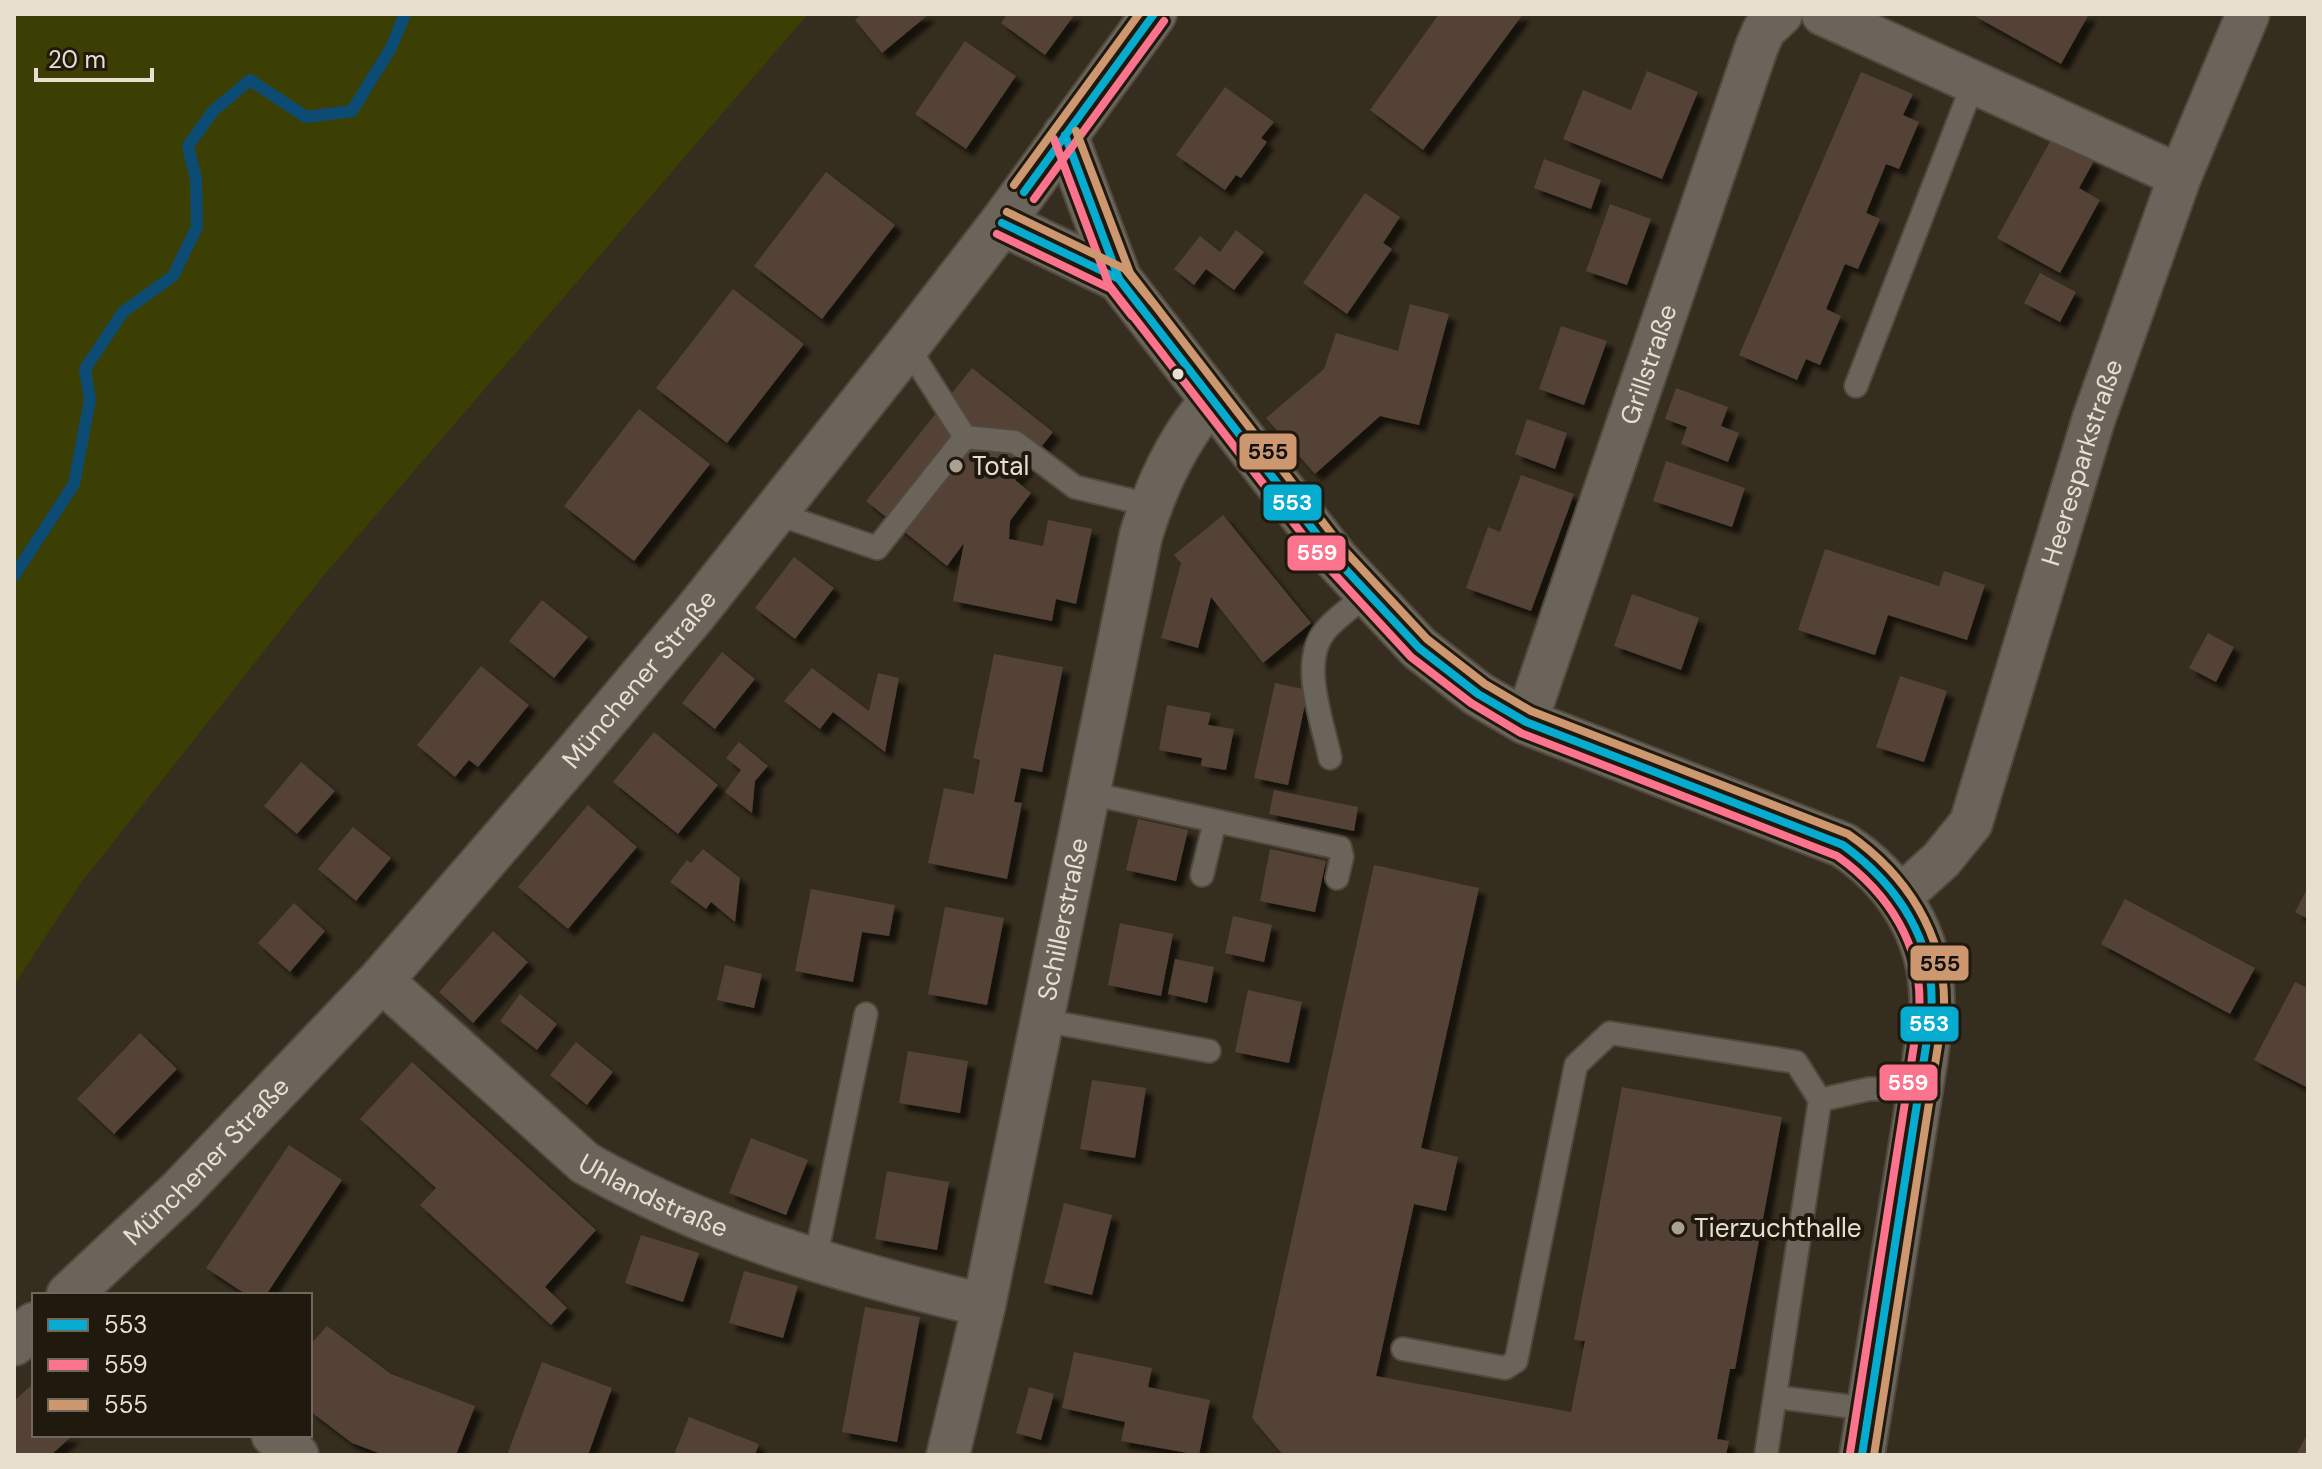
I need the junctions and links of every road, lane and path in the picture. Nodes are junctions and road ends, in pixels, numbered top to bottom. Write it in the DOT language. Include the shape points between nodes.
graph roads {
  1 [pos="1154,14"];
  2 [pos="1781,14"];
  3 [pos="1823,14"];
  4 [pos="2248,14"];
  5 [pos="1973,84"];
  6 [pos="1065,135"];
  7 [pos="2180,176"];
  8 [pos="1002,223"];
  9 [pos="1119,279"];
  10 [pos="907,346"];
  11 [pos="1856,386"];
  12 [pos="1212,400"];
  13 [pos="965,437"];
  14 [pos="1150,505"];
  15 [pos="775,513"];
  16 [pos="1367,594"];
  17 [pos="1526,722"];
  18 [pos="1330,758"];
  19 [pos="1088,793"];
  20 [pos="1215,821"];
  21 [pos="1202,875"];
  22 [pos="1337,878"];
  23 [pos="1900,897"];
  24 [pos="381,980"];
  25 [pos="866,1014"];
  26 [pos="1041,1020"];
  27 [pos="1209,1051"];
  28 [pos="1921,1088"];
  29 [pos="1820,1100"];
  30 [pos="815,1261"];
  31 [pos="88,1290"];
  32 [pos="984,1305"];
  33 [pos="32,1327"];
  34 [pos="14,1343"];
  35 [pos="1403,1349"];
  36 [pos="1776,1397"];
  37 [pos="1869,1409"];
  38 [pos="275,1437"];
  39 [pos="297,1455"];
  40 [pos="948,1455"];
  41 [pos="1766,1455"];
  42 [pos="1862,1455"];
  1 -- 6 [label="street, Münchener Straße"];
  2 -- 17 [label="street, Grillstraße" via="1757,46"];
  3 -- 5 [label="street"];
  4 -- 7 [label="street, Heeresparkstraße"];
  5 -- 7 [label="street"];
  5 -- 11 [label="lane"];
  6 -- 8 [label="street, Münchener Straße"];
  6 -- 9 [label="street"];
  7 -- 23 [label="street, Heeresparkstraße" via="2094,418 1971,823"];
  8 -- 9 [label="street"];
  8 -- 10 [label="street, Münchener Straße"];
  9 -- 12 [label="street"];
  10 -- 13 [label="lane"];
  10 -- 15 [label="street, Münchener Straße"];
  12 -- 14 [label="street, Schillerstraße" via="1185,434"];
  12 -- 16 [label="street"];
  13 -- 14 [label="lane" via="1015,442 1075,487"];
  13 -- 15 [label="lane" via="877,548"];
  14 -- 19 [label="street, Schillerstraße"];
  15 -- 24 [label="street, Münchener Straße"];
  16 -- 17 [label="street" via="1443,668"];
  16 -- 18 [label="lane" via="1323,632 1315,654"];
  17 -- 23 [label="street" via="1843,845 1865,859"];
  19 -- 20 [label="lane"];
  19 -- 26 [label="street, Schillerstraße"];
  20 -- 21 [label="lane"];
  20 -- 22 [label="lane" via="1340,848"];
  23 -- 28 [label="street" via="1918,932 1932,999"];
  24 -- 30 [label="street, Uhlandstraße" via="585,1163 687,1214"];
  24 -- 31 [label="street, Münchener Straße"];
  25 -- 30 [label="lane"];
  26 -- 27 [label="lane"];
  26 -- 32 [label="street, Schillerstraße"];
  28 -- 29 [label="lane" via="1869,1089"];
  28 -- 37 [label="street"];
  29 -- 35 [label="lane" via="1796,1062 1610,1033 1576,1065 1516,1361 1505,1368"];
  29 -- 36 [label="lane"];
  30 -- 32 [label="street, Uhlandstraße"];
  32 -- 40 [label="street, Schillerstraße"];
  33 -- 34 [label="street"];
  36 -- 37 [label="lane"];
  36 -- 41 [label="lane"];
  37 -- 42 [label="street"];
  38 -- 39 [label="street"];
}
